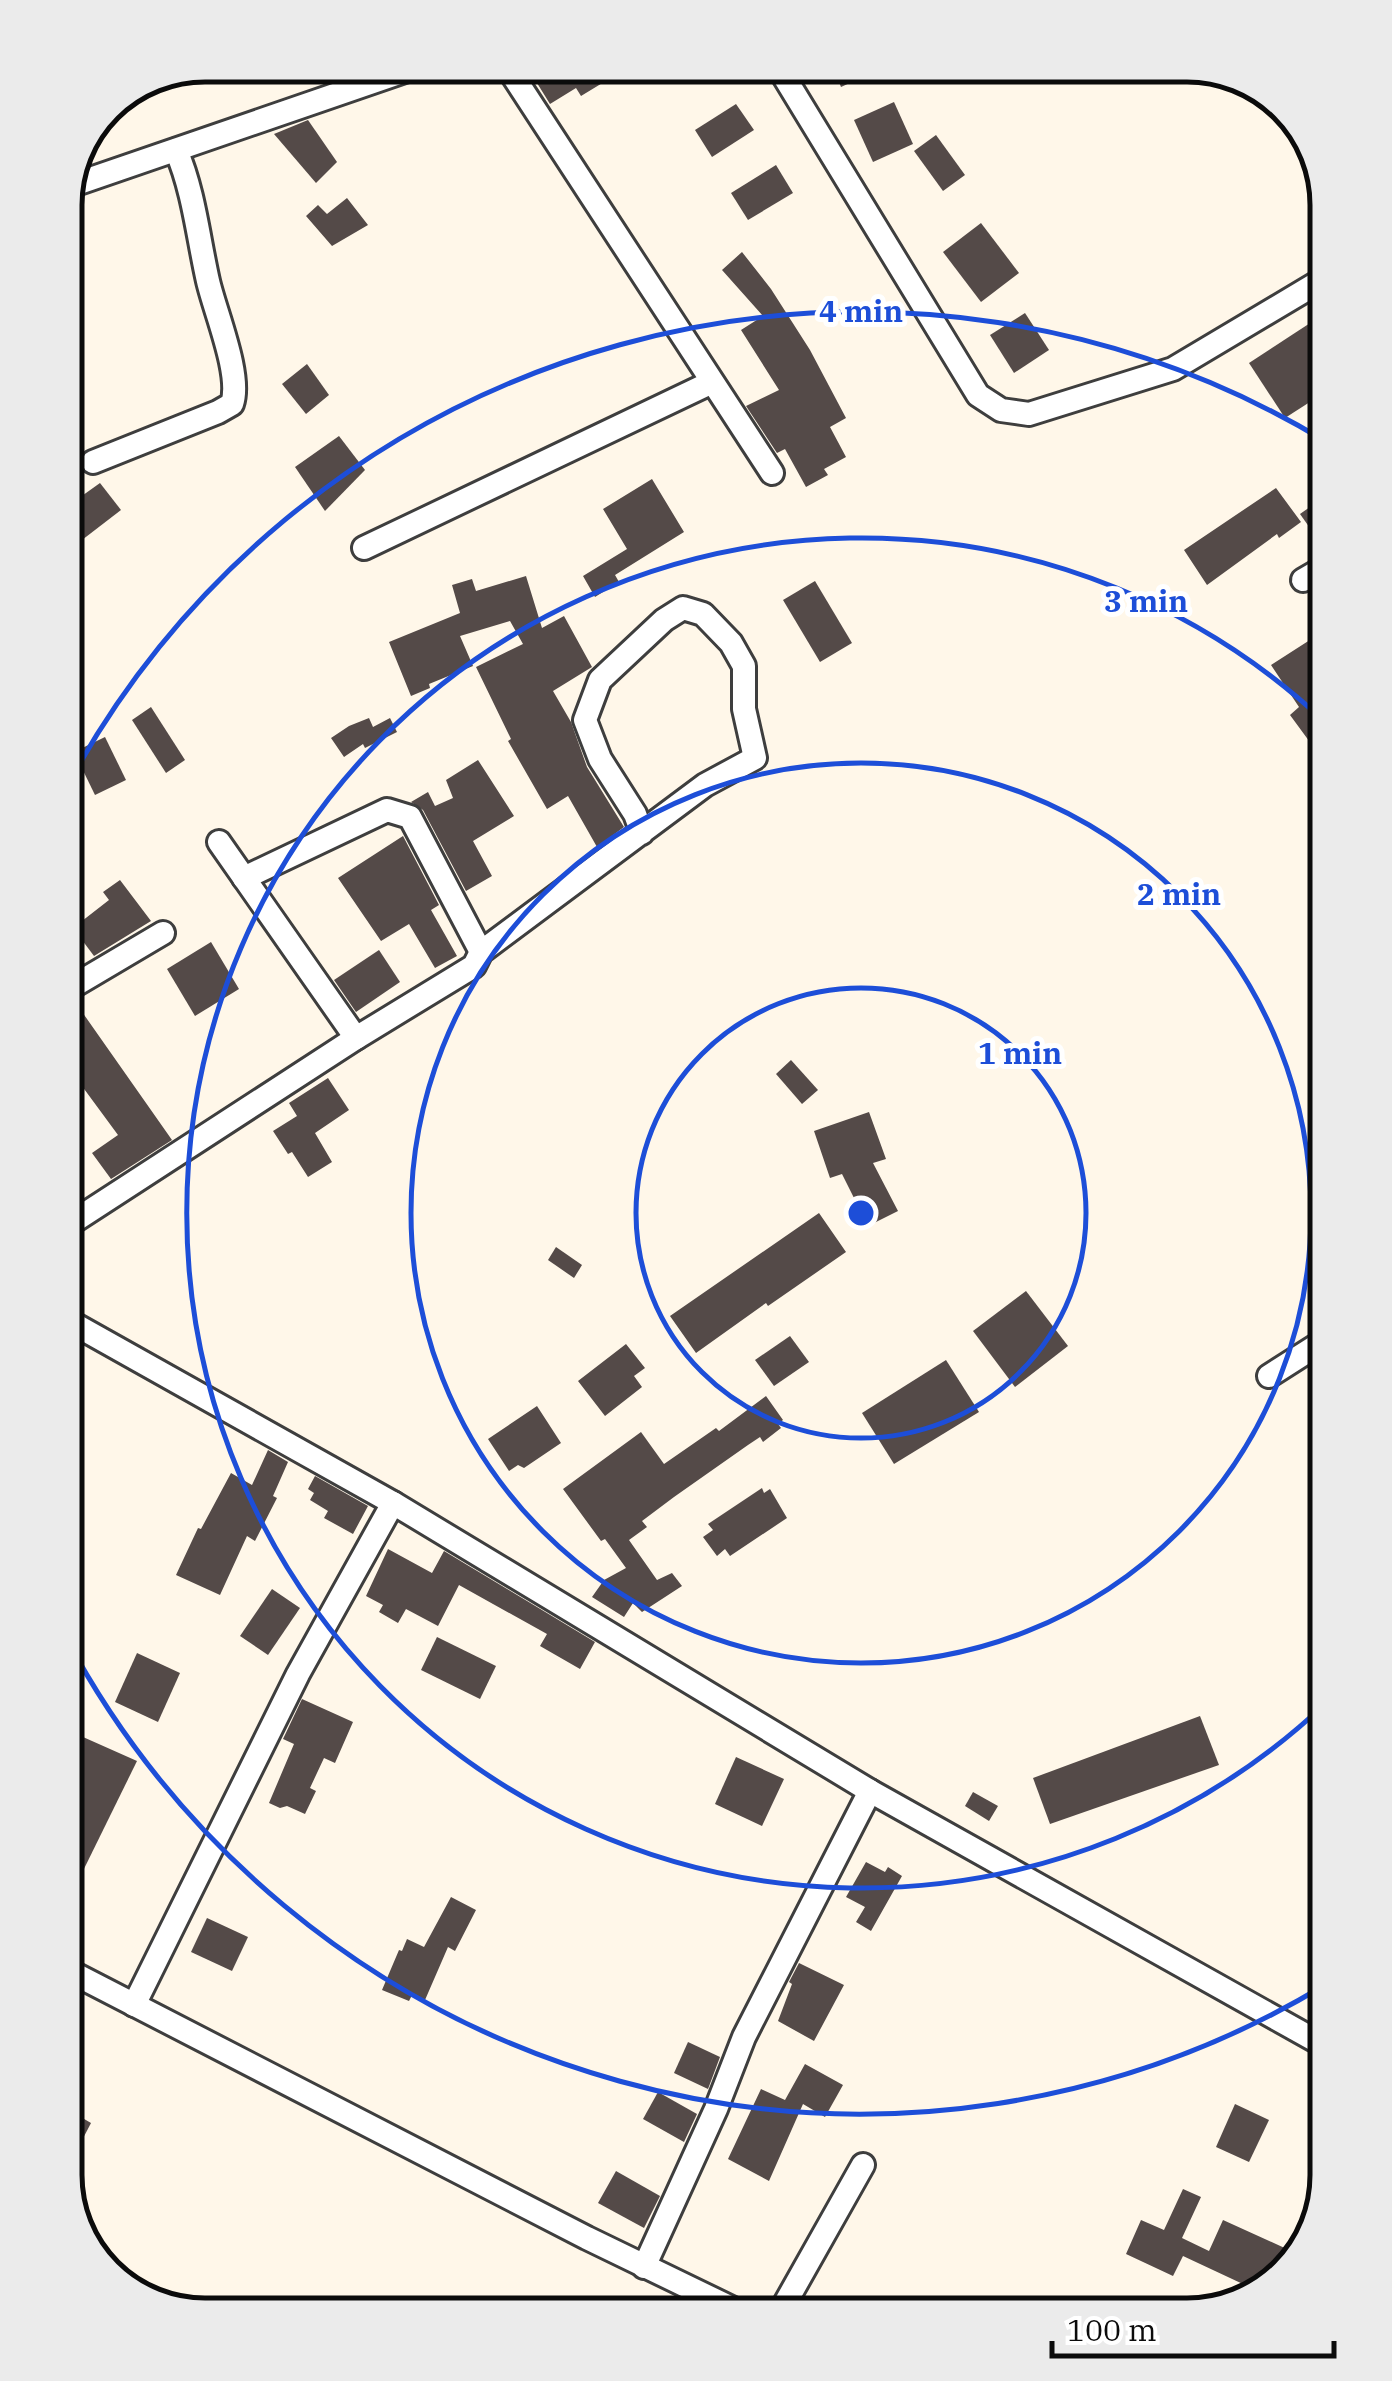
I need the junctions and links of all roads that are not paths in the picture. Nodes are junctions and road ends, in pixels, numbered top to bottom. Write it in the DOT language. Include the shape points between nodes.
graph roads {
  1 [pos="372,82"];
  2 [pos="517,82"];
  3 [pos="788,83"];
  4 [pos="176,150"];
  5 [pos="86,181"];
  6 [pos="1310,287"];
  7 [pos="710,382"];
  8 [pos="93,462"];
  9 [pos="772,474"];
  10 [pos="364,548"];
  11 [pos="1310,576"];
  12 [pos="1304,580"];
  13 [pos="642,833"];
  14 [pos="220,842"];
  15 [pos="244,878"];
  16 [pos="163,933"];
  17 [pos="481,952"];
  18 [pos="83,981"];
  19 [pos="356,1038"];
  20 [pos="82,1216"];
  21 [pos="82,1329"];
  22 [pos="1310,1350"];
  23 [pos="1269,1376"];
  24 [pos="392,1502"];
  25 [pos="870,1792"];
  26 [pos="82,1978"];
  27 [pos="134,2006"];
  28 [pos="1310,2038"];
  29 [pos="863,2165"];
  30 [pos="644,2268"];
  31 [pos="709,2298"];
  32 [pos="788,2298"];
  1 -- 4 [label="street"];
  2 -- 7 [label="street"];
  3 -- 6 [label="street" via="978,395 1001,410 1029,414 1173,369"];
  4 -- 5 [label="street"];
  4 -- 8 [label="street" via="230,363 232,404"];
  7 -- 9 [label="street"];
  7 -- 10 [label="street"];
  11 -- 12 [label="street"];
  13 -- 13 [label="street" via="756,758 744,709 744,666 703,614 683,608 600,680 585,720"];
  13 -- 17 [label="street"];
  14 -- 15 [label="street"];
  15 -- 17 [label="street" via="387,810 398,811 410,817"];
  15 -- 19 [label="street"];
  16 -- 18 [label="street"];
  17 -- 19 [label="street" via="474,966"];
  19 -- 20 [label="street"];
  21 -- 24 [label="street"];
  22 -- 23 [label="street"];
  24 -- 25 [label="street"];
  24 -- 27 [label="street" via="298,1674"];
  25 -- 28 [label="street"];
  25 -- 30 [label="street" via="744,2037"];
  26 -- 27 [label="street"];
  27 -- 30 [label="street"];
  29 -- 32 [label="street"];
  30 -- 31 [label="street"];
}
